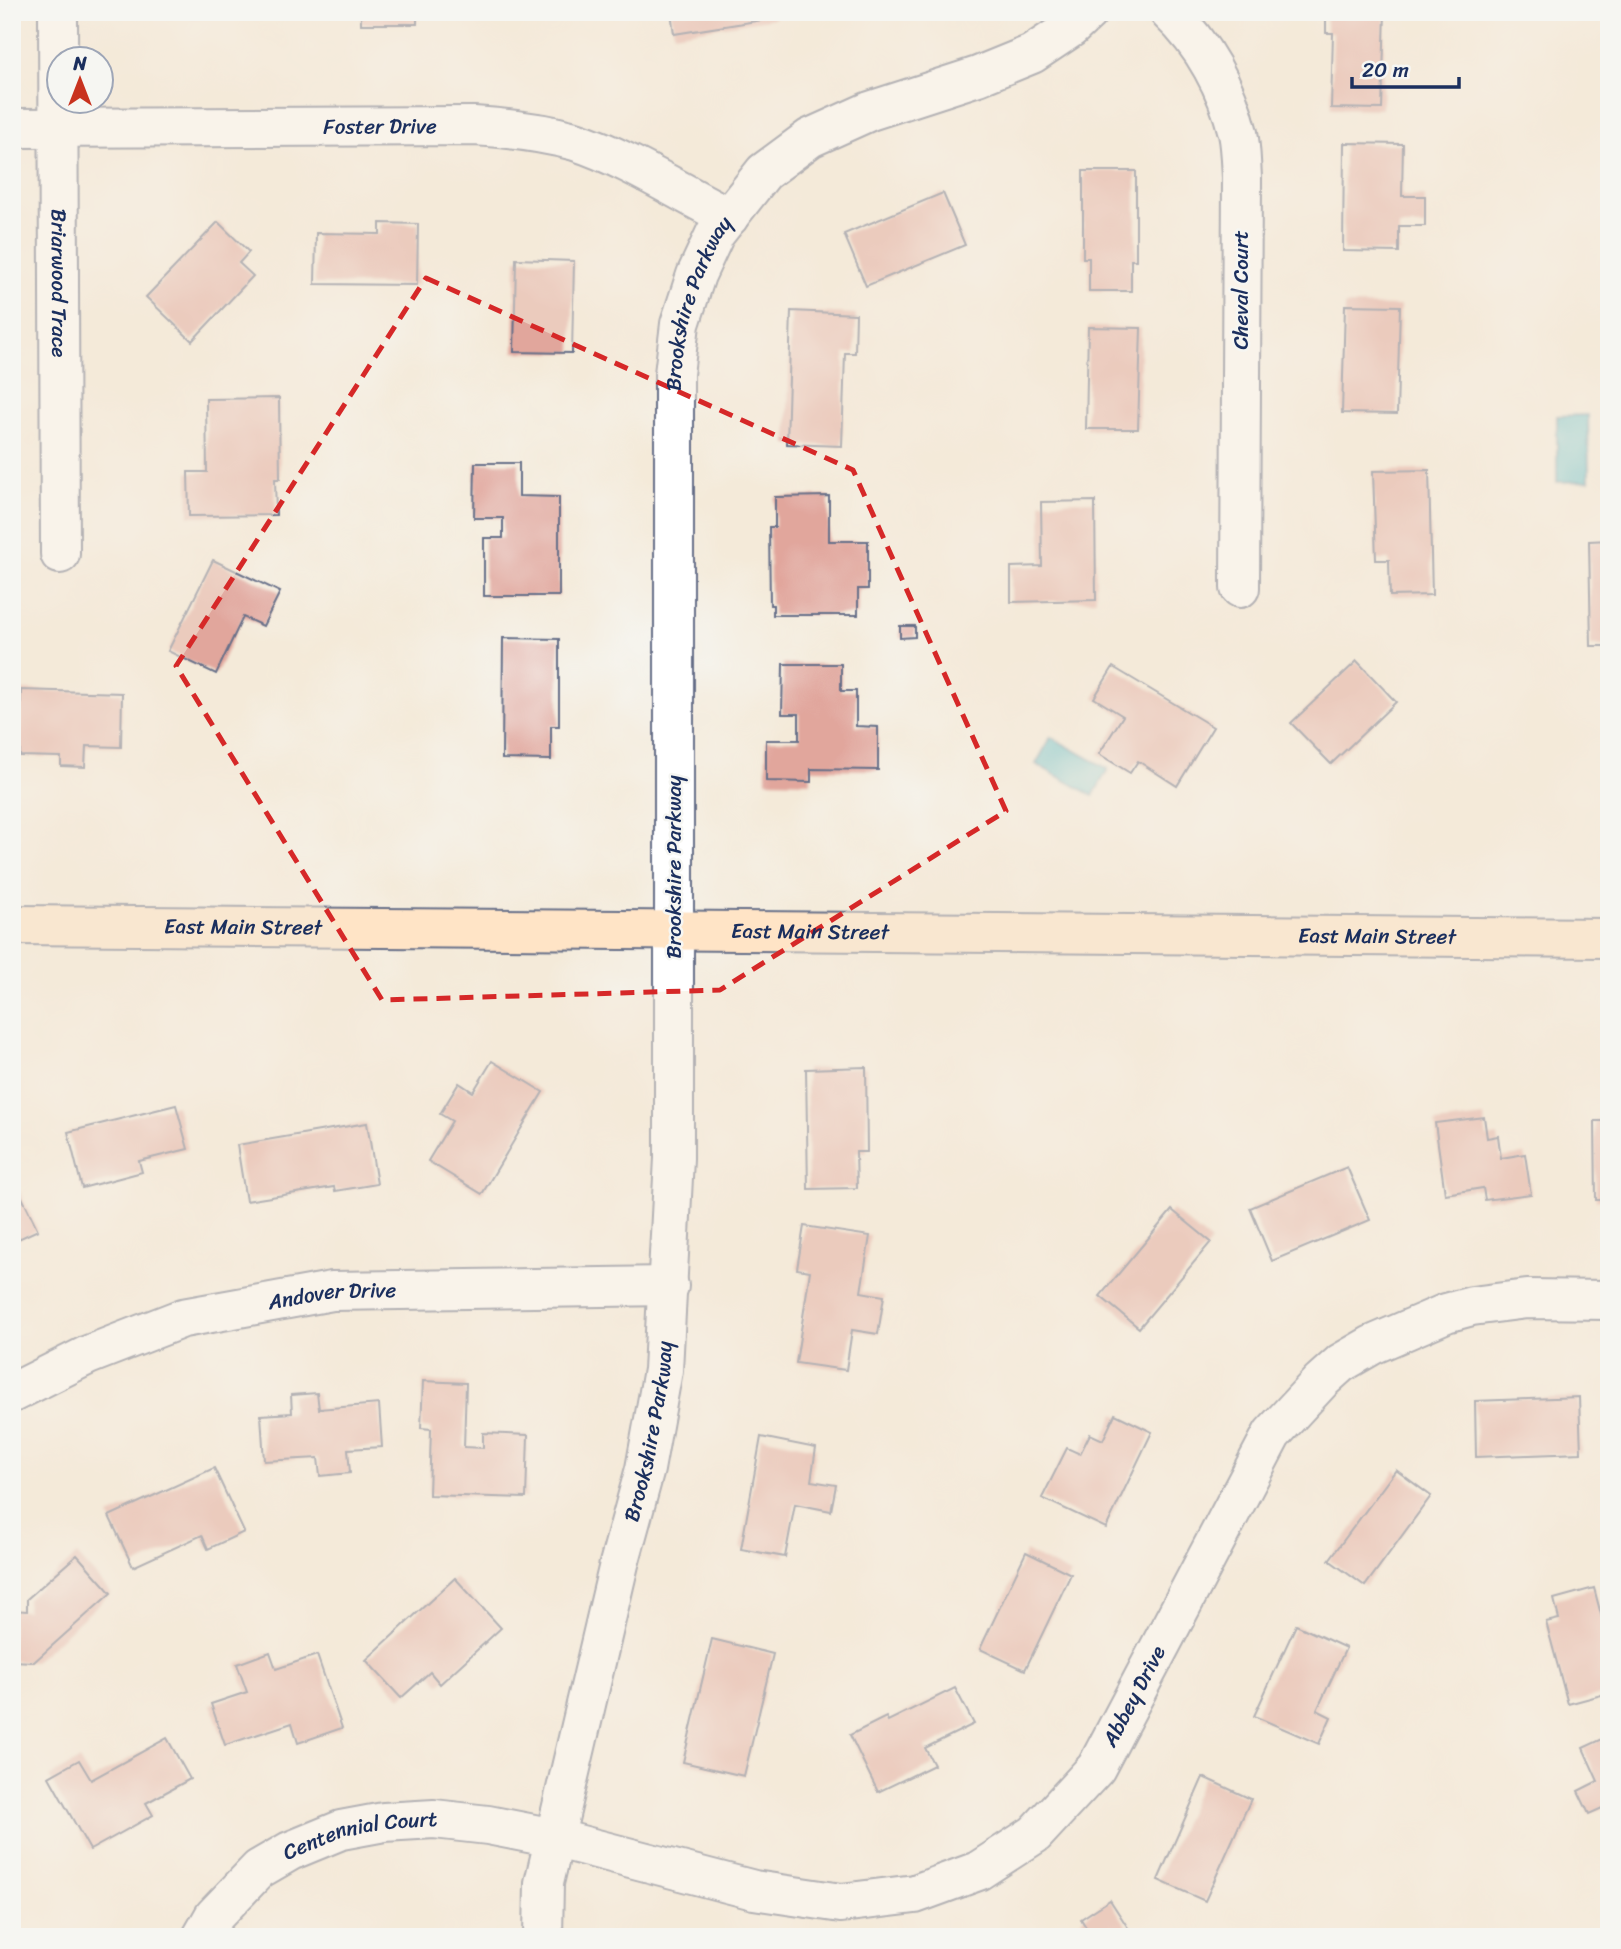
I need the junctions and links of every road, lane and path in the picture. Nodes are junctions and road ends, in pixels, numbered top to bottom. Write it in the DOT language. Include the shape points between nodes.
graph roads {
  1 [pos="58,12"];
  2 [pos="1088,12"];
  3 [pos="1169,12"];
  4 [pos="12,128"];
  5 [pos="58,128"];
  6 [pos="729,217"];
  7 [pos="60,554"];
  8 [pos="1240,588"];
  9 [pos="12,925"];
  10 [pos="674,929"];
  11 [pos="1609,938"];
  12 [pos="669,1286"];
  13 [pos="1609,1300"];
  14 [pos="12,1393"];
  15 [pos="554,1838"];
  16 [pos="202,1937"];
  17 [pos="543,1937"];
  1 -- 5 [label="street, Briarwood Trace"];
  2 -- 6 [label="street, Brookshire Parkway" via="1032,54 870,111 810,138 764,173"];
  3 -- 8 [label="street, Cheval Court" via="1207,56 1238,135 1242,177"];
  4 -- 5 [label="street, Foster Drive"];
  5 -- 6 [label="street, Foster Drive" via="514,129 574,141 607,154"];
  5 -- 7 [label="street, Briarwood Trace"];
  6 -- 10 [label="street, Brookshire Parkway" via="715,234 696,275 680,324 674,374"];
  9 -- 10 [label="main road, East Main Street"];
  10 -- 11 [label="main road, East Main Street"];
  10 -- 12 [label="street, Brookshire Parkway"];
  12 -- 14 [label="street, Andover Drive" via="332,1290 183,1318 88,1355"];
  12 -- 15 [label="street, Brookshire Parkway" via="655,1423"];
  13 -- 15 [label="street, Abbey Drive" via="1527,1299 1446,1313 1372,1345 1321,1381 1272,1434 1096,1768 1035,1834 978,1871 915,1894 841,1903 754,1890"];
  15 -- 16 [label="street, Centennial Court" via="434,1819 341,1830 259,1869 214,1916"];
  15 -- 17 [label="street, Brookshire Parkway" via="544,1883"];
}
